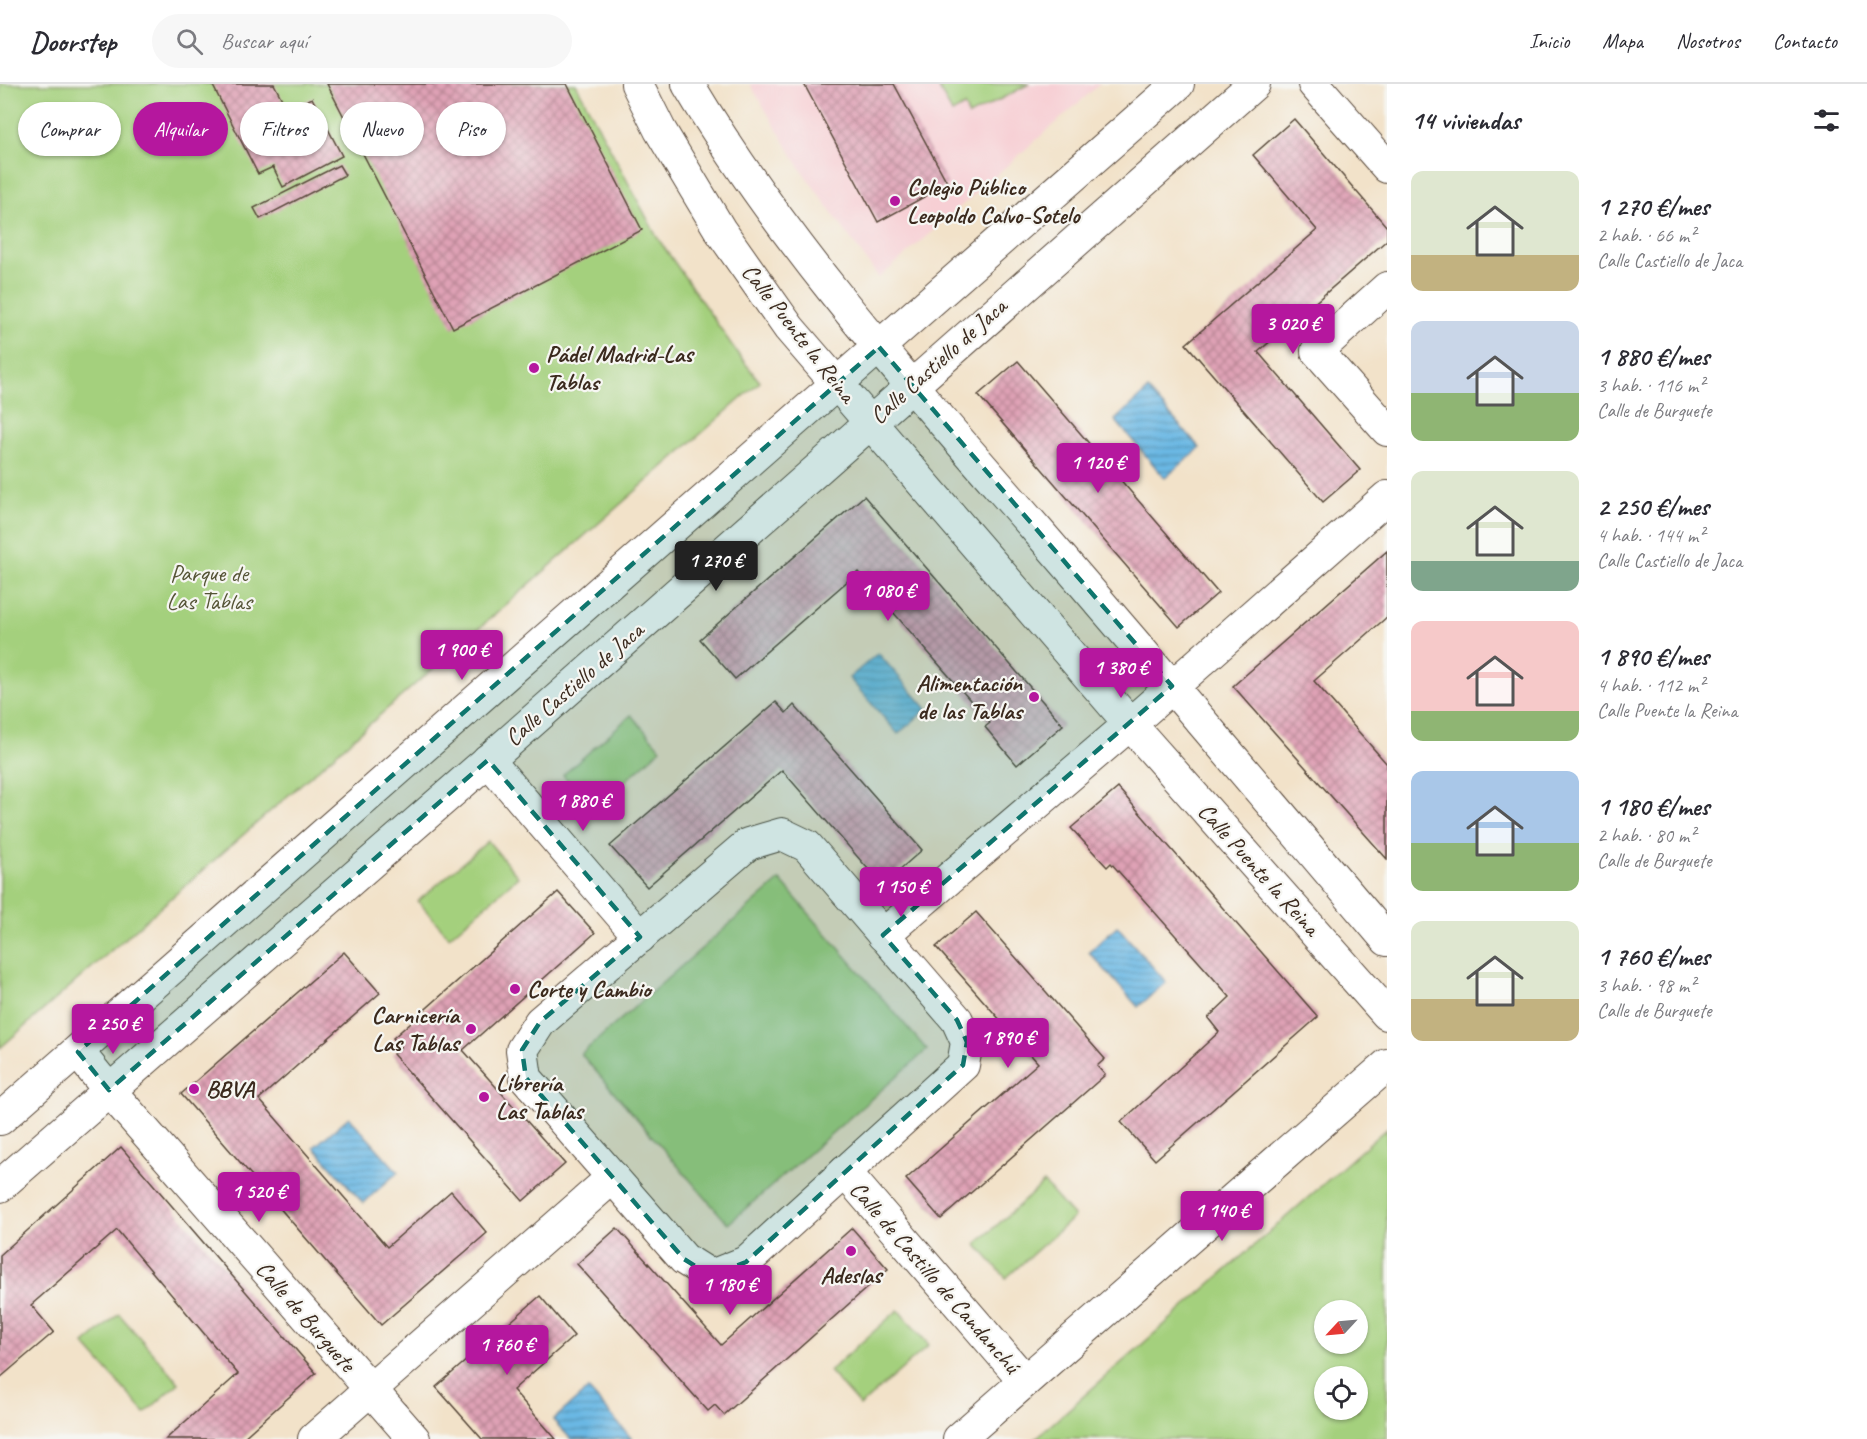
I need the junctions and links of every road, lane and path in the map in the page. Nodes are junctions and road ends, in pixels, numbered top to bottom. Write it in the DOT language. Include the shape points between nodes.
graph roads {
  1 [pos="637,84"];
  2 [pos="688,84"];
  3 [pos="1178,84"];
  4 [pos="1254,84"];
  5 [pos="1314,84"];
  6 [pos="1387,166"];
  7 [pos="1387,288"];
  8 [pos="879,347"];
  9 [pos="837,385"];
  10 [pos="912,387"];
  11 [pos="870,423"];
  12 [pos="1387,430"];
  13 [pos="1387,497"];
  14 [pos="1172,686"];
  15 [pos="1130,724"];
  16 [pos="488,760"];
  17 [pos="883,934"];
  18 [pos="640,937"];
  19 [pos="1387,940"];
  20 [pos="1387,1014"];
  21 [pos="78,1052"];
  22 [pos="1387,1065"];
  23 [pos="109,1090"];
  24 [pos="0,1119"];
  25 [pos="845,1172"];
  26 [pos="613,1178"];
  27 [pos="0,1186"];
  28 [pos="1025,1382"];
  29 [pos="370,1389"];
  30 [pos="314,1439"];
  31 [pos="414,1439"];
  32 [pos="959,1439"];
  1 -- 9 [label="street, Calle Puente la Reina" via="720,230 789,328"];
  2 -- 8 [label="street, Calle Puente la Reina" via="730,153 834,295"];
  3 -- 8 [label="street, Calle Castiello de Jaca"];
  4 -- 10 [label="street, Calle Castiello de Jaca" via="1009,297"];
  5 -- 6 [label="street"];
  7 -- 12 [label="street" via="1317,351"];
  8 -- 9 [label="street, Calle Castiello de Jaca"];
  8 -- 10 [label="street, Calle Puente la Reina"];
  9 -- 11 [label="street, Calle Puente la Reina"];
  9 -- 21 [label="street, Calle Castiello de Jaca"];
  10 -- 11 [label="street, Calle Castiello de Jaca"];
  10 -- 14 [label="street, Calle Puente la Reina"];
  11 -- 15 [label="street, Calle Puente la Reina"];
  11 -- 16 [label="street, Calle Castiello de Jaca"];
  13 -- 14 [label="street"];
  14 -- 15 [label="street"];
  14 -- 19 [label="street, Calle Puente la Reina"];
  15 -- 17 [label="street"];
  15 -- 20 [label="street, Calle Puente la Reina"];
  16 -- 18 [label="street"];
  16 -- 23 [label="street, Calle Castiello de Jaca"];
  17 -- 18 [label="street" via="807,846 782,834 748,844"];
  17 -- 25 [label="street" via="957,1020 967,1042 963,1065"];
  18 -- 26 [label="street" via="540,1022 522,1050 526,1078"];
  21 -- 23 [label="street, Calle de Burguete"];
  21 -- 24 [label="street, Calle Castiello de Jaca"];
  22 -- 28 [label="street, Calle de Castillo de Candanchú"];
  23 -- 27 [label="street, Calle Castiello de Jaca"];
  23 -- 29 [label="street, Calle de Burguete"];
  25 -- 26 [label="street" via="746,1262 711,1276 684,1259"];
  25 -- 28 [label="street, Calle de Castillo de Candanchú"];
  26 -- 29 [label="street, Calle de Burguete"];
  28 -- 32 [label="street, Calle de Castillo de Candanchú"];
  29 -- 30 [label="street"];
  29 -- 31 [label="street, Calle de Burguete"];
}
